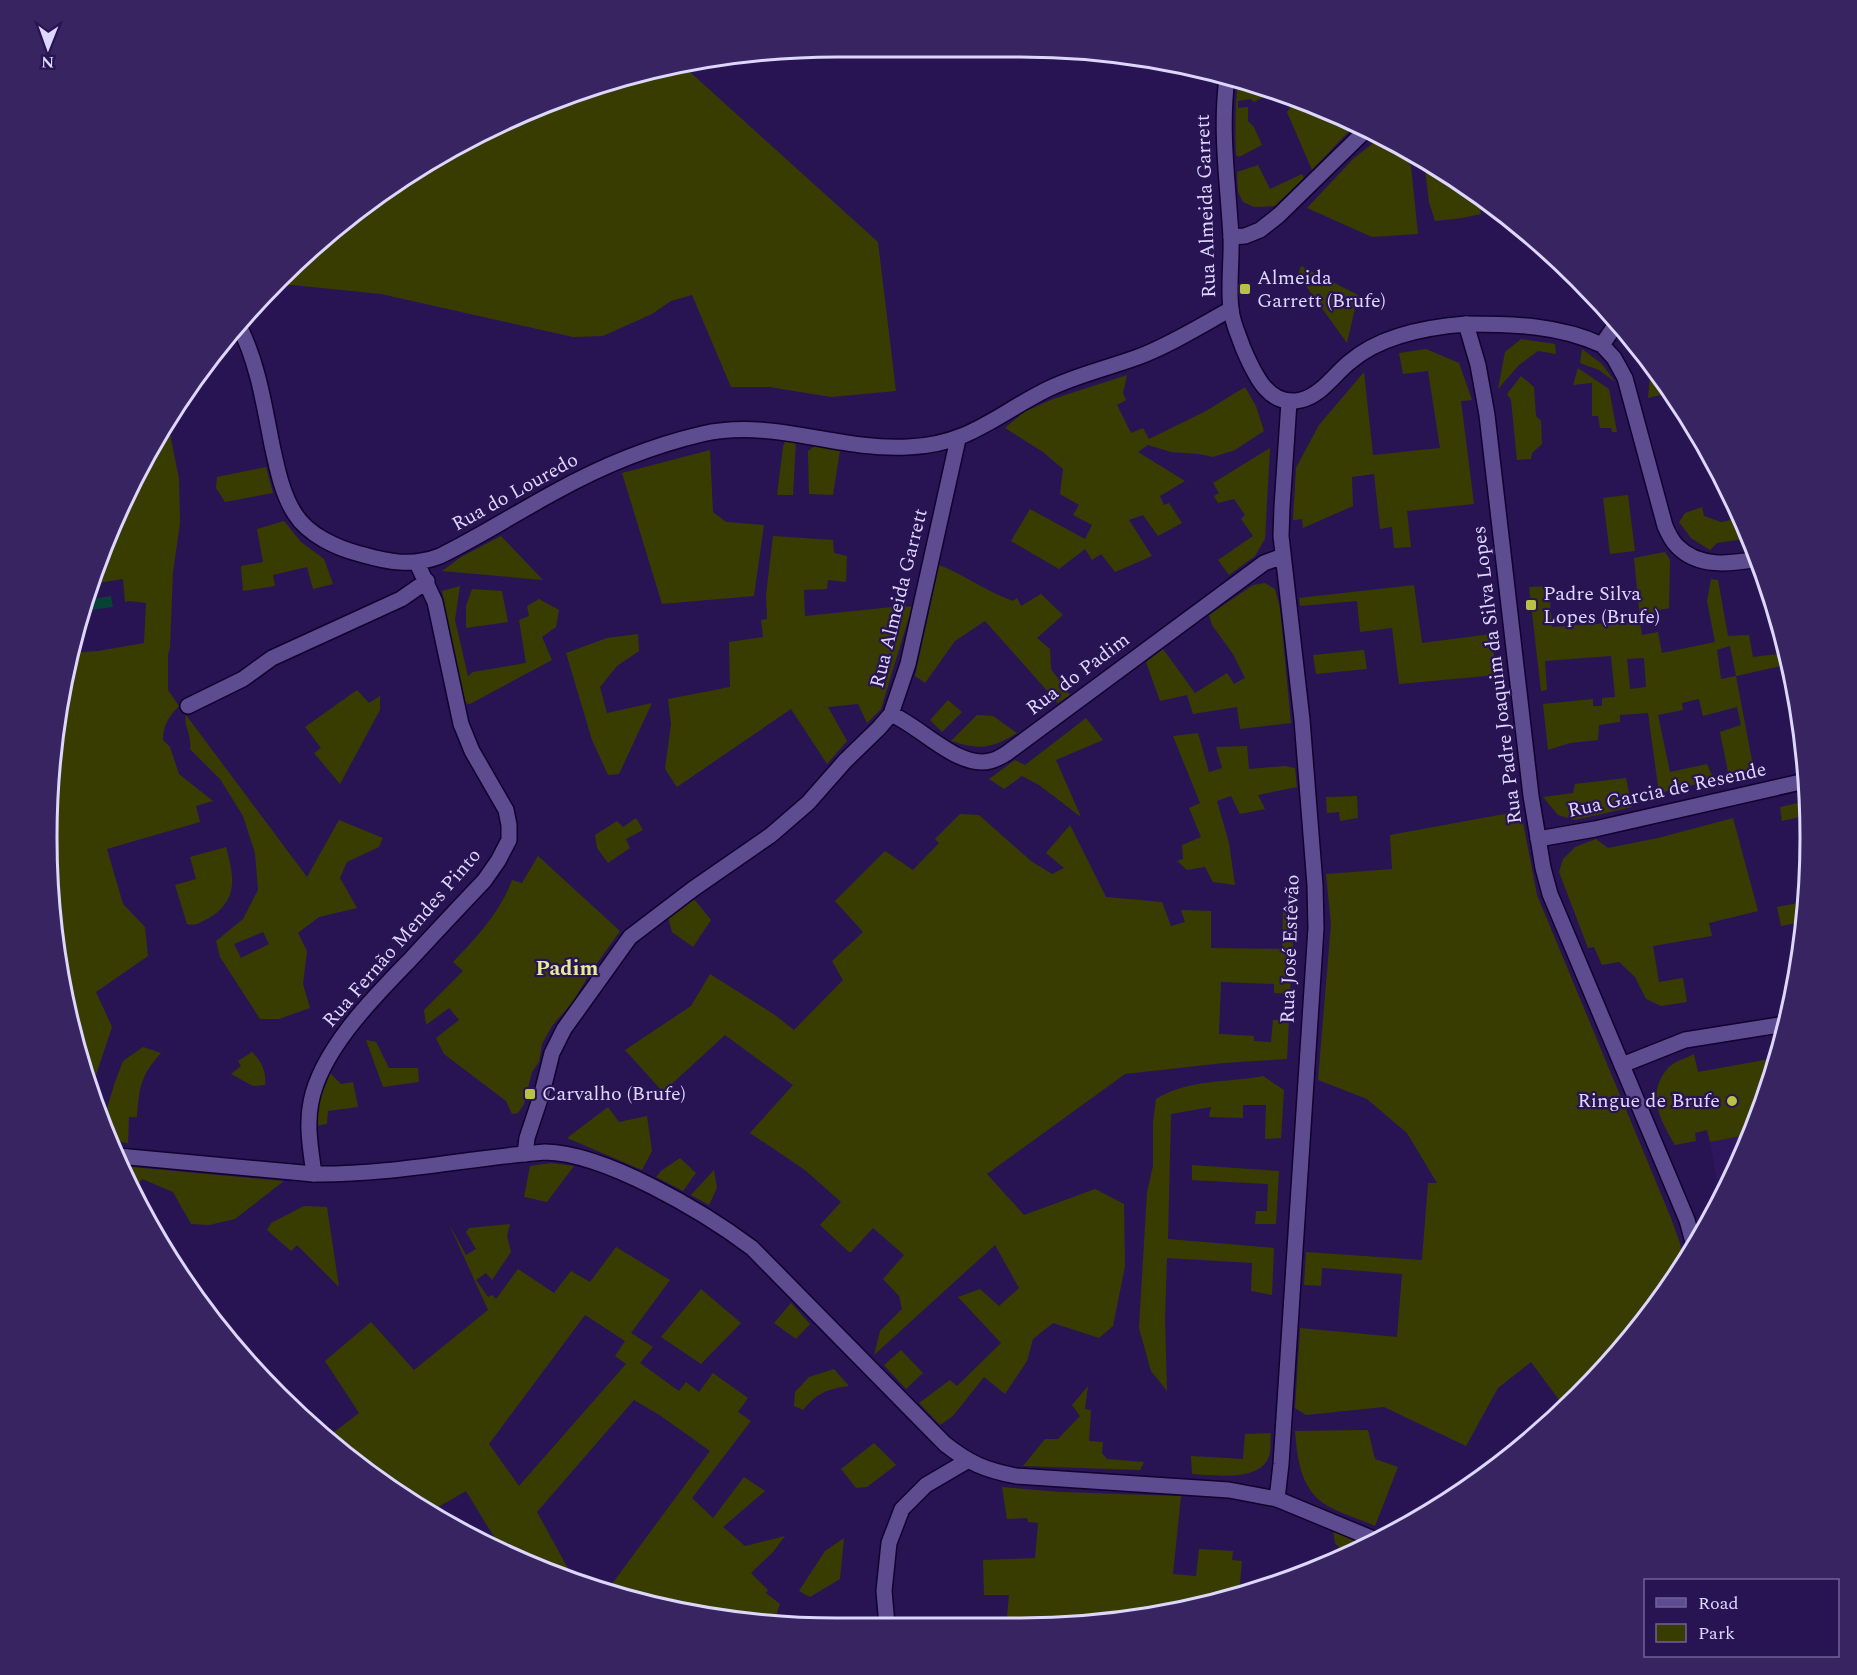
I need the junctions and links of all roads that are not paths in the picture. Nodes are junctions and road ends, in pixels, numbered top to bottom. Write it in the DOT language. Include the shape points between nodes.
graph roads {
  1 [pos="1226,85"];
  2 [pos="1361,135"];
  3 [pos="1231,237"];
  4 [pos="1231,309"];
  5 [pos="1466,324"];
  6 [pos="1612,330"];
  7 [pos="243,333"];
  8 [pos="1602,345"];
  9 [pos="1289,402"];
  10 [pos="958,439"];
  11 [pos="1283,556"];
  12 [pos="1749,560"];
  13 [pos="417,563"];
  14 [pos="427,581"];
  15 [pos="188,706"];
  16 [pos="891,714"];
  17 [pos="1798,783"];
  18 [pos="1538,839"];
  19 [pos="1777,1025"];
  20 [pos="1622,1065"];
  21 [pos="525,1154"];
  22 [pos="125,1157"];
  23 [pos="314,1174"];
  24 [pos="1691,1235"];
  25 [pos="967,1461"];
  26 [pos="1277,1499"];
  27 [pos="1368,1537"];
  28 [pos="886,1618"];
  1 -- 3 [label="street, Rua Almeida Garrett" via="1225,172"];
  2 -- 3 [label="street" via="1280,215 1260,230"];
  3 -- 4 [label="street, Rua Almeida Garrett"];
  4 -- 9 [label="street" via="1252,370 1262,386 1276,398"];
  4 -- 10 [label="street, Rua Almeida Garrett" via="1148,353 1049,388"];
  5 -- 8 [label="street" via="1538,326"];
  5 -- 9 [label="street" via="1400,336 1372,348 1352,360 1319,391"];
  5 -- 18 [label="street, Rua Padre Joaquim da Silva Lopes" via="1487,415"];
  6 -- 8 [label="street"];
  7 -- 13 [label="street, Rua do Louredo" via="255,367 277,468 295,514 312,531 349,551 394,562"];
  8 -- 12 [label="street" via="1625,378 1665,526 1676,546 1694,558 1719,564"];
  9 -- 11 [label="street, Rua José Estêvão" via="1281,507"];
  10 -- 13 [label="street, Rua do Louredo" via="923,447 889,448 785,431 721,430 583,477 464,545"];
  10 -- 16 [label="street, Rua Almeida Garrett" via="908,664"];
  11 -- 16 [label="street, Rua do Padim" via="1264,563 1222,592 1007,753 990,761 973,762 955,755 906,720"];
  11 -- 26 [label="street, Rua José Estêvão" via="1303,732 1316,928"];
  13 -- 14 [label="street, Rua Fernão Mendes Pinto"];
  14 -- 15 [label="street" via="401,599 272,658 243,679"];
  14 -- 23 [label="street, Rua Fernão Mendes Pinto" via="461,724 506,810 508,840 484,881 373,998 345,1032 322,1071 311,1100 308,1123"];
  16 -- 21 [label="street, Rua Almeida Garrett" via="808,803 771,835 630,937 564,1029 552,1053"];
  17 -- 18 [label="street, Rua Garcia de Resende"];
  18 -- 20 [label="street, Rua Padre Joaquim da Silva Lopes" via="1550,894"];
  19 -- 20 [label="street" via="1685,1040"];
  20 -- 24 [label="street, Rua Padre Joaquim da Silva Lopes"];
  21 -- 23 [label="street" via="415,1169"];
  21 -- 25 [label="street" via="560,1152 591,1161 640,1181 729,1230 760,1255 945,1444"];
  22 -- 23 [label="street"];
  25 -- 26 [label="street" via="989,1471 1016,1476 1229,1490"];
  25 -- 28 [label="street" via="926,1485 902,1509 889,1543 884,1591"];
  26 -- 27 [label="street"];
}
